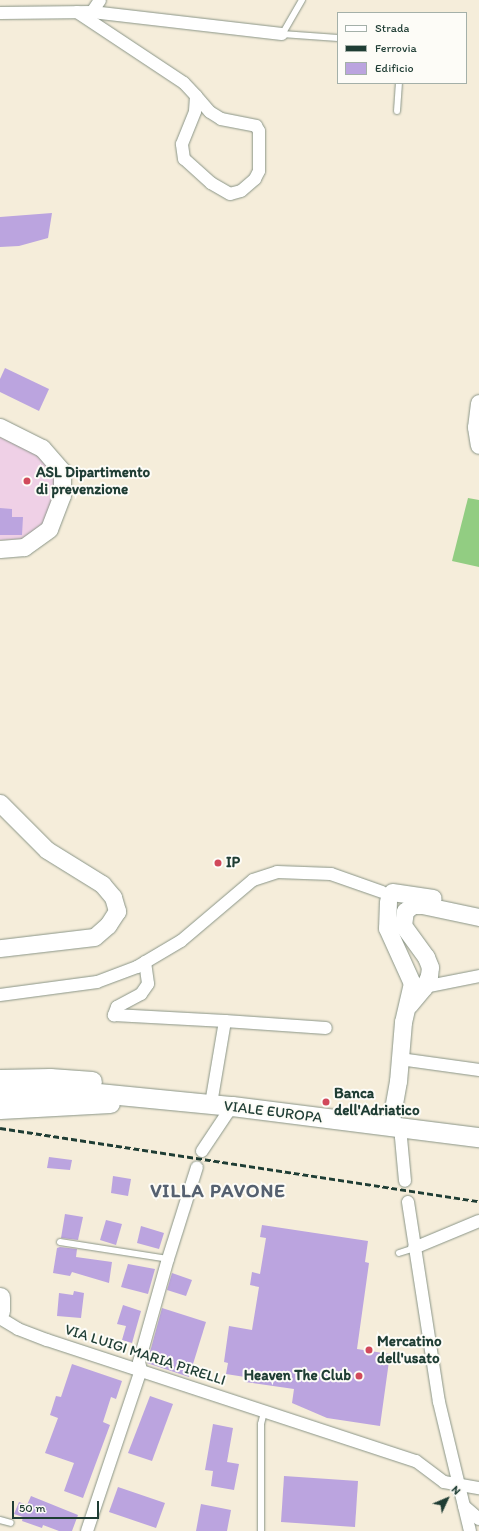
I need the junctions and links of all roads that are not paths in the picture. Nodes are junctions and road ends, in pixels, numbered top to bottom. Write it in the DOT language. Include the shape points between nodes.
graph roads {
  1 [pos="100,0"];
  2 [pos="302,0"];
  3 [pos="77,12"];
  4 [pos="92,12"];
  5 [pos="0,14"];
  6 [pos="282,34"];
  7 [pos="337,38"];
  8 [pos="399,84"];
  9 [pos="196,96"];
  10 [pos="397,111"];
  11 [pos="479,403"];
  12 [pos="3,430"];
  13 [pos="479,445"];
  14 [pos="0,549"];
  15 [pos="0,803"];
  16 [pos="387,895"];
  17 [pos="479,909"];
  18 [pos="479,917"];
  19 [pos="0,948"];
  20 [pos="145,962"];
  21 [pos="479,976"];
  22 [pos="424,987"];
  23 [pos="0,995"];
  24 [pos="408,1007"];
  25 [pos="225,1021"];
  26 [pos="326,1028"];
  27 [pos="400,1059"];
  28 [pos="479,1070"];
  29 [pos="0,1079"];
  30 [pos="0,1094"];
  31 [pos="151,1099"];
  32 [pos="211,1104"];
  33 [pos="232,1106"];
  34 [pos="0,1109"];
  35 [pos="395,1127"];
  36 [pos="479,1137"];
  37 [pos="202,1151"];
  38 [pos="197,1167"];
  39 [pos="405,1181"];
  40 [pos="408,1202"];
  41 [pos="479,1221"];
  42 [pos="60,1242"];
  43 [pos="414,1248"];
  44 [pos="400,1253"];
  45 [pos="168,1259"];
  46 [pos="0,1297"];
  47 [pos="0,1310"];
  48 [pos="0,1318"];
  49 [pos="141,1370"];
  50 [pos="264,1412"];
  51 [pos="460,1483"];
  52 [pos="479,1488"];
  53 [pos="464,1506"];
  54 [pos="479,1519"];
  55 [pos="0,1520"];
  56 [pos="11,1523"];
  57 [pos="87,1531"];
  58 [pos="260,1531"];
  59 [pos="470,1531"];
  1 -- 4 [label="street"];
  2 -- 6 [label="lane"];
  3 -- 4 [label="street"];
  3 -- 5 [label="street"];
  3 -- 9 [label="street" via="184,83"];
  4 -- 6 [label="street"];
  6 -- 7 [label="lane"];
  8 -- 10 [label="lane"];
  9 -- 9 [label="street" via="195,111 182,144 184,159 211,183 230,194 242,191 255,179 259,171 259,131 256,126 249,123 221,119 210,112"];
  11 -- 13 [label="street" via="476,427"];
  12 -- 14 [label="street" via="42,448 62,471 62,495 49,529 24,547"];
  15 -- 19 [label="street" via="47,850 102,884 113,897 117,911 108,925 94,937"];
  16 -- 17 [label="street" via="428,896"];
  16 -- 20 [label="street" via="331,874 277,872 253,880 180,941"];
  16 -- 24 [label="street" via="387,928 412,983"];
  18 -- 22 [label="street" via="422,905 413,905 405,911 403,925 426,957 430,967"];
  20 -- 23 [label="street" via="96,982"];
  20 -- 25 [label="street" via="148,984 141,994 117,1007 114,1015"];
  21 -- 22 [label="street"];
  22 -- 24 [label="street"];
  24 -- 27 [label="street" via="403,1022"];
  25 -- 26 [label="street"];
  25 -- 32 [label="street"];
  27 -- 28 [label="street"];
  27 -- 35 [label="street"];
  29 -- 31 [label="main road, VIALE EUROPA" via="85,1080"];
  30 -- 31 [label="main road, VIALE EUROPA" via="88,1092"];
  31 -- 32 [label="main road, VIALE EUROPA"];
  31 -- 34 [label="main road, VIALE EUROPA" via="28,1110"];
  32 -- 33 [label="main road, VIALE EUROPA"];
  33 -- 35 [label="main road, VIALE EUROPA"];
  33 -- 37 [label="street"];
  35 -- 36 [label="main road, VIALE EUROPA"];
  35 -- 39 [label="street"];
  38 -- 45 [label="street"];
  40 -- 43 [label="street"];
  41 -- 43 [label="street"];
  42 -- 45 [label="lane"];
  43 -- 44 [label="lane"];
  43 -- 51 [label="street" via="439,1402"];
  45 -- 49 [label="street" via="139,1362"];
  46 -- 47 [label="main road"];
  48 -- 49 [label="street, VIA LUIGI MARIA PIRELLI" via="18,1329"];
  49 -- 50 [label="street, VIA LUIGI MARIA PIRELLI"];
  49 -- 57 [label="street"];
  50 -- 51 [label="street, VIA LUIGI MARIA PIRELLI" via="416,1461 444,1482"];
  50 -- 58 [label="lane" via="261,1424"];
  51 -- 52 [label="street, VIA LUIGI MARIA PIRELLI"];
  51 -- 53 [label="street"];
  53 -- 54 [label="street"];
  53 -- 59 [label="street"];
  55 -- 56 [label="lane"];
}
